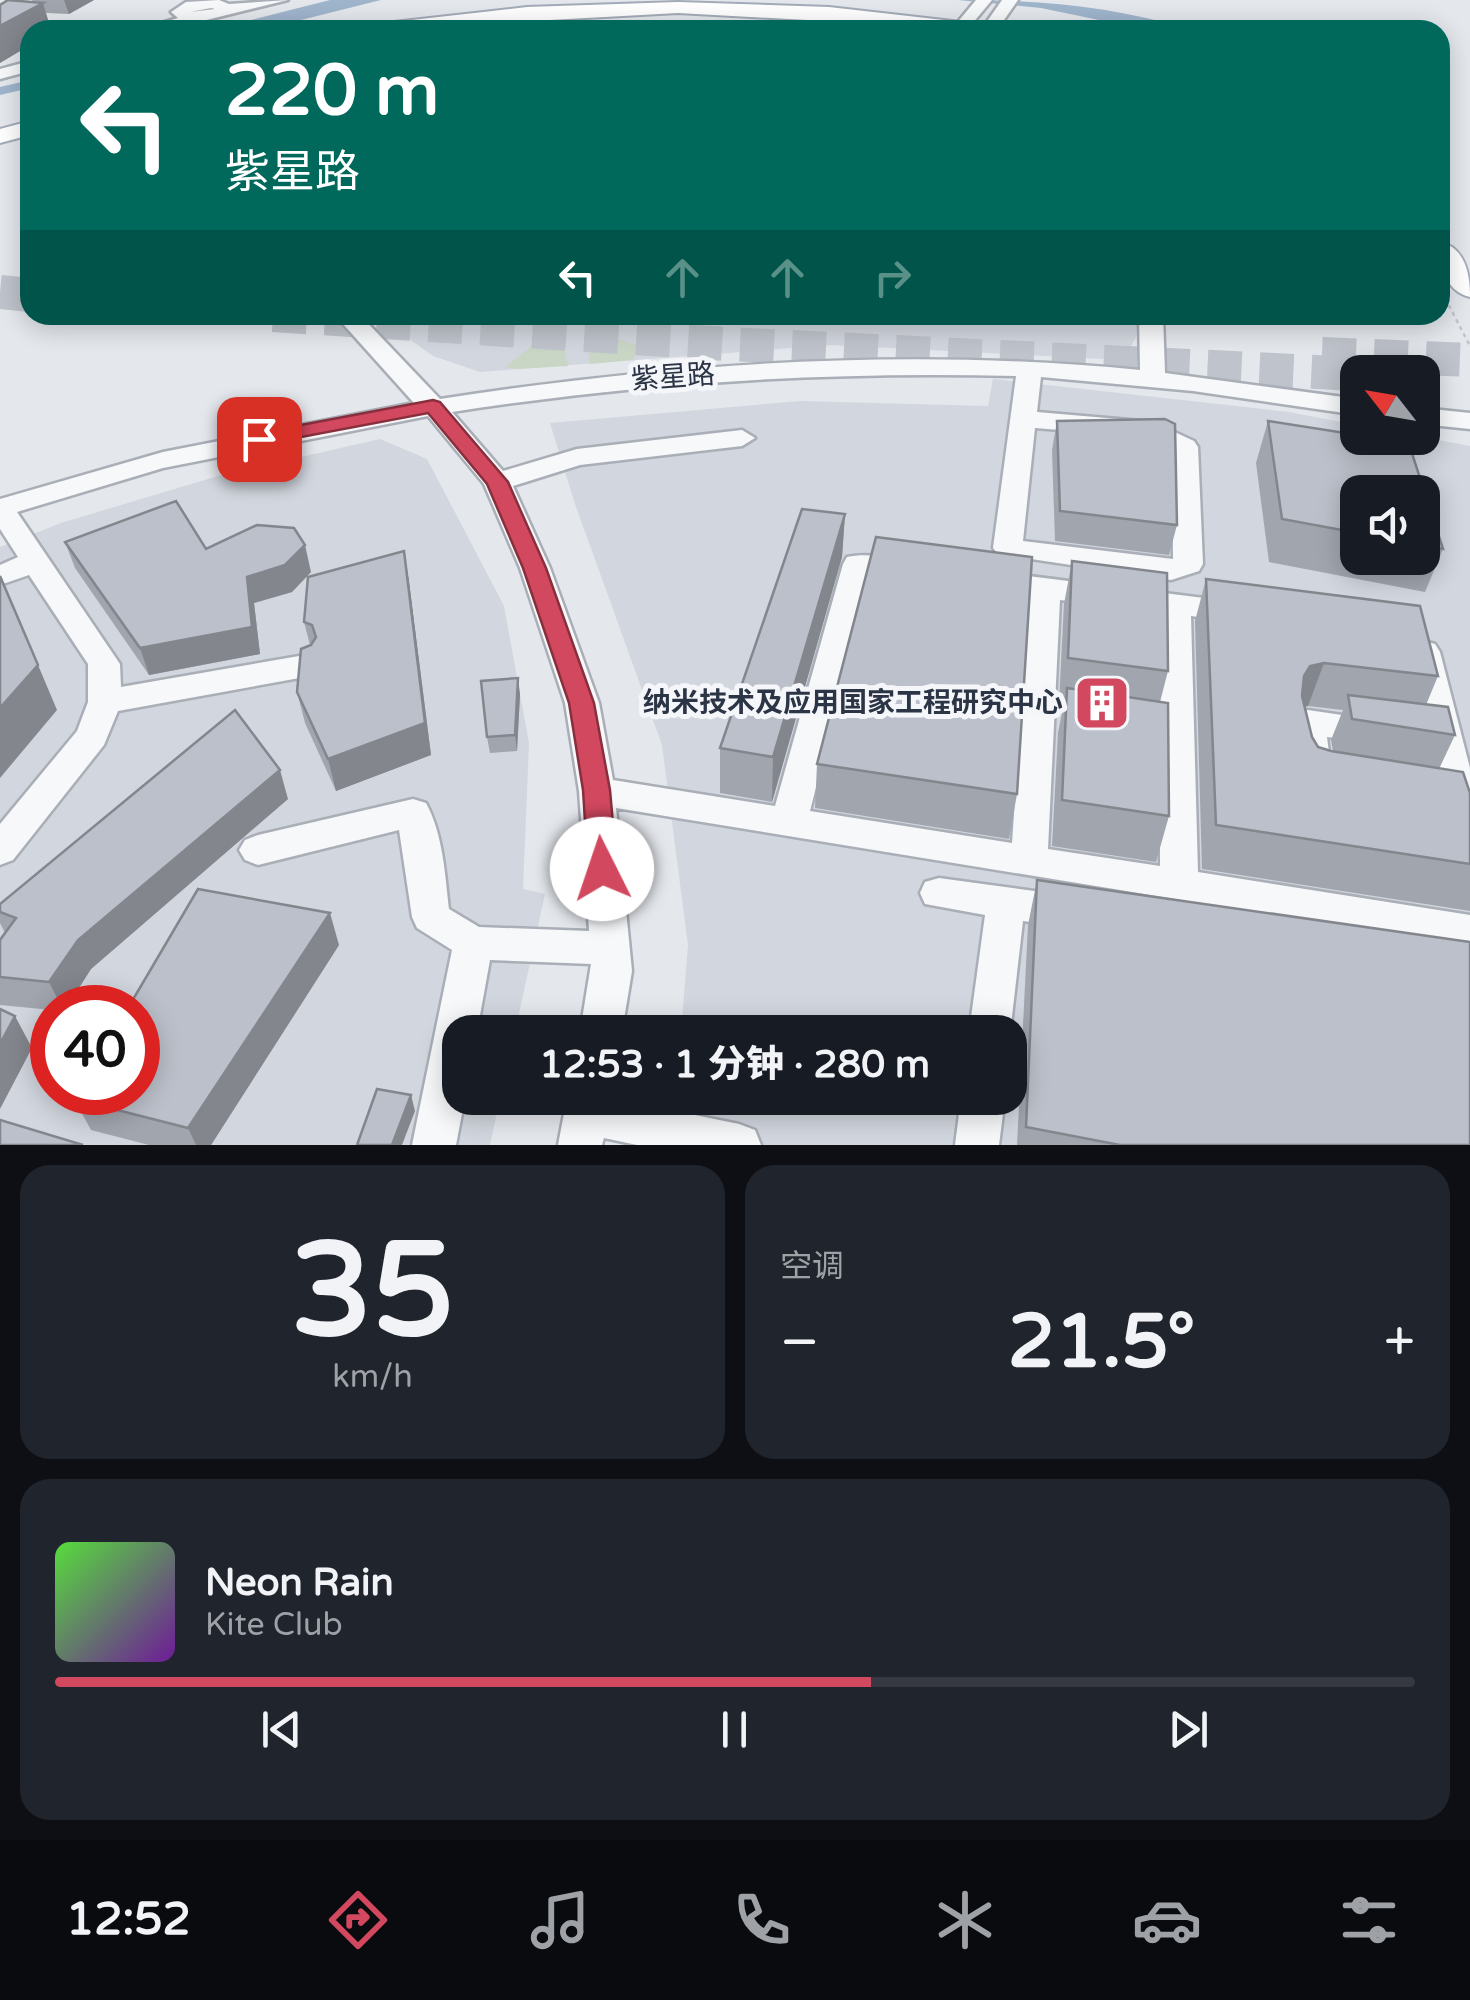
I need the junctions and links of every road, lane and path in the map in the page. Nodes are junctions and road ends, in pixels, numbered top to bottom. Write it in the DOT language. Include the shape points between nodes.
graph roads {
  1 [pos="280,0"];
  2 [pos="188,20"];
  3 [pos="452,20"];
  4 [pos="910,20"];
  5 [pos="1450,263"];
  6 [pos="1470,290"];
  7 [pos="1450,309"];
  8 [pos="355,325"];
  9 [pos="1151,325"];
  10 [pos="1470,346"];
  11 [pos="1029,369"];
  12 [pos="1153,382"];
  13 [pos="1340,404"];
  14 [pos="433,406"];
  15 [pos="1440,418"];
  16 [pos="1023,420"];
  17 [pos="1470,421"];
  18 [pos="742,438"];
  19 [pos="497,482"];
  20 [pos="0,509"];
  21 [pos="35,561"];
  22 [pos="0,576"];
  23 [pos="1044,588"];
  24 [pos="1175,605"];
  25 [pos="1271,617"];
  26 [pos="1402,634"];
  27 [pos="305,666"];
  28 [pos="105,702"];
  29 [pos="1037,715"];
  30 [pos="1072,720"];
  31 [pos="1142,730"];
  32 [pos="1177,735"];
  33 [pos="1457,770"];
  34 [pos="1334,782"];
  35 [pos="596,790"];
  36 [pos="1424,796"];
  37 [pos="789,820"];
  38 [pos="1470,839"];
  39 [pos="0,850"];
  40 [pos="258,850"];
  41 [pos="1029,860"];
  42 [pos="1179,885"];
  43 [pos="940,893"];
  44 [pos="1006,902"];
  45 [pos="1102,917"];
  46 [pos="1470,931"];
  47 [pos="473,943"];
  48 [pos="608,948"];
  49 [pos="603,1015"];
  50 [pos="992,1015"];
  51 [pos="981,1115"];
  52 [pos="585,1119"];
  53 [pos="434,1145"];
  54 [pos="739,1145"];
  55 [pos="978,1145"];
  1 -- 2 [label="street" via="226,9 205,3 179,12 197,18"];
  3 -- 4 [label="main road" via="687,2"];
  5 -- 6 [label="main road"];
  7 -- 10 [label="path"];
  8 -- 14 [label="street"];
  9 -- 12 [label="street"];
  11 -- 12 [label="street, 紫星路"];
  11 -- 14 [label="street, 紫星路" via="818,368 650,377"];
  11 -- 16 [label="street"];
  12 -- 13 [label="street, 紫星路"];
  14 -- 19 [label="street"];
  14 -- 20 [label="street, 紫星路" via="226,446"];
  15 -- 17 [label="street"];
  16 -- 16 [label="street" via="1008,548 1171,572 1188,564 1185,447 1154,430"];
  18 -- 19 [label="street" via="577,458"];
  19 -- 35 [label="street" via="582,703"];
  20 -- 21 [label="street"];
  21 -- 22 [label="street"];
  21 -- 28 [label="street" via="104,664"];
  23 -- 24 [label="street"];
  23 -- 29 [label="street"];
  23 -- 37 [label="street" via="858,564"];
  24 -- 25 [label="street"];
  24 -- 32 [label="street"];
  26 -- 33 [label="street" via="1420,636"];
  27 -- 28 [label="street"];
  28 -- 39 [label="street" via="92,736"];
  29 -- 30 [label="street"];
  29 -- 41 [label="street"];
  31 -- 32 [label="street"];
  32 -- 42 [label="street"];
  33 -- 34 [label="street" via="1308,722 1315,778"];
  33 -- 36 [label="street"];
  33 -- 38 [label="street"];
  35 -- 37 [label="street"];
  35 -- 48 [label="street"];
  37 -- 41 [label="street"];
  40 -- 47 [label="street" via="412,813 431,917"];
  41 -- 42 [label="street"];
  42 -- 46 [label="street"];
  43 -- 44 [label="street"];
  44 -- 45 [label="street"];
  44 -- 50 [label="street"];
  47 -- 48 [label="street"];
  47 -- 53 [label="street"];
  48 -- 49 [label="street" via="612,970"];
  51 -- 55 [label="street"];
  52 -- 54 [label="street"];
}
